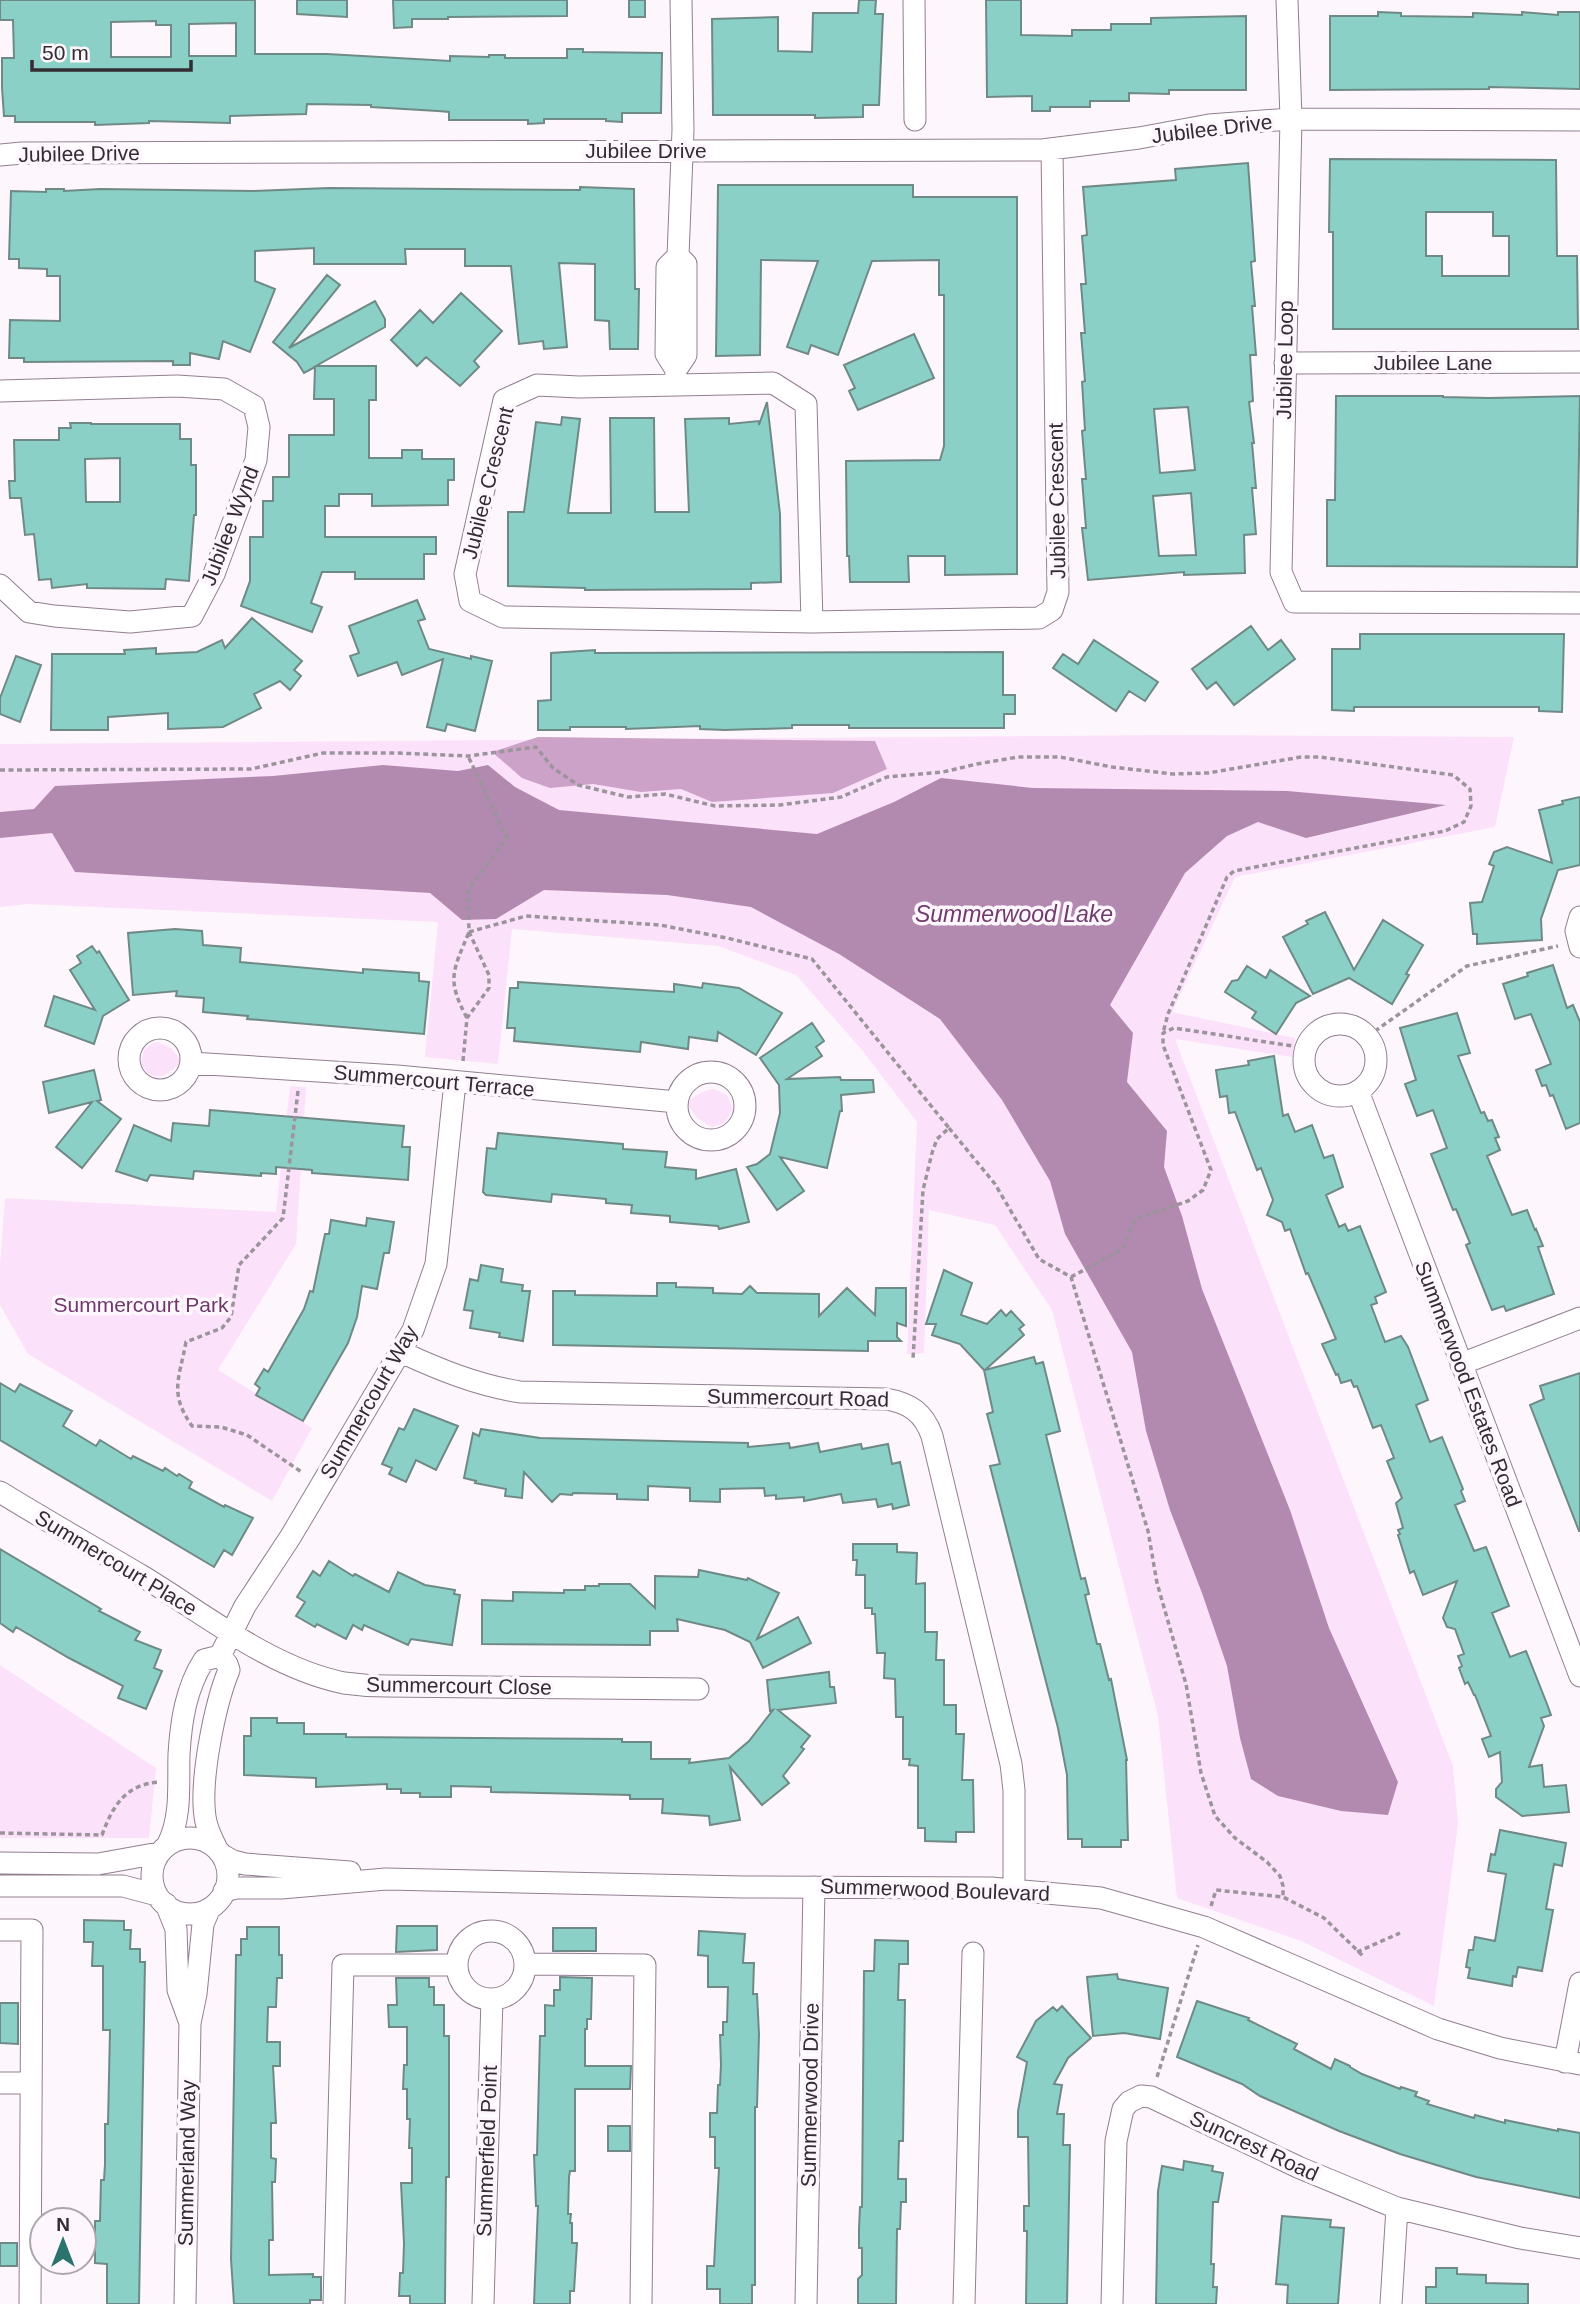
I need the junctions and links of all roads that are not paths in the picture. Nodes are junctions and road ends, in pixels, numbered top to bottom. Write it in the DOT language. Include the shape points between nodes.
graph roads {
  1 [pos="681,0"];
  2 [pos="914,0"];
  3 [pos="1287,0"];
  4 [pos="1291,119"];
  5 [pos="915,120"];
  6 [pos="1580,120"];
  7 [pos="1052,149"];
  8 [pos="682,150"];
  9 [pos="0,155"];
  10 [pos="1580,362"];
  11 [pos="1285,363"];
  12 [pos="676,378"];
  13 [pos="0,391"];
  14 [pos="0,585"];
  15 [pos="1580,603"];
  16 [pos="813,622"];
  17 [pos="1580,917"];
  18 [pos="1579,944"];
  19 [pos="191,1063"];
  20 [pos="459,1073"];
  21 [pos="1358,1091"];
  22 [pos="677,1102"];
  23 [pos="1580,1318"];
  24 [pos="401,1352"];
  25 [pos="1461,1364"];
  26 [pos="0,1492"];
  27 [pos="232,1633"];
  28 [pos="220,1656"];
  29 [pos="1580,1675"];
  30 [pos="698,1689"];
  31 [pos="163,1849"];
  32 [pos="220,1852"];
  33 [pos="0,1863"];
  34 [pos="386,1879"];
  35 [pos="0,1886"];
  36 [pos="814,1886"];
  37 [pos="1014,1889"];
  38 [pos="224,1891"];
  39 [pos="161,1900"];
  40 [pos="209,1910"];
  41 [pos="0,1930"];
  42 [pos="973,1954"];
  43 [pos="525,1964"];
  44 [pos="457,1965"];
  45 [pos="1580,1983"];
  46 [pos="492,1999"];
  47 [pos="190,2022"];
  48 [pos="1572,2063"];
  49 [pos="0,2083"];
  50 [pos="30,2083"];
  51 [pos="1397,2208"];
  52 [pos="1580,2248"];
  53 [pos="30,2304"];
  54 [pos="185,2304"];
  55 [pos="334,2304"];
  56 [pos="483,2304"];
  57 [pos="641,2304"];
  58 [pos="806,2304"];
  59 [pos="964,2304"];
  60 [pos="1112,2304"];
  61 [pos="1391,2304"];
  1 -- 8 [label="street"];
  2 -- 5 [label="street"];
  3 -- 4 [label="street, Jubilee Loop"];
  4 -- 6 [label="street"];
  4 -- 7 [label="street, Jubilee Drive" via="1209,125"];
  4 -- 11 [label="street, Jubilee Loop"];
  7 -- 8 [label="street, Jubilee Drive"];
  7 -- 16 [label="street, Jubilee Crescent" via="1058,592 1052,610 1039,618"];
  8 -- 9 [label="street, Jubilee Drive"];
  8 -- 12 [label="street" via="678,256 667,267 666,354"];
  10 -- 11 [label="street, Jubilee Lane"];
  11 -- 15 [label="street, Jubilee Loop" via="1281,572 1294,602"];
  12 -- 16 [label="street, Jubilee Crescent" via="773,383 806,404"];
  12 -- 16 [label="street, Jubilee Crescent" via="579,387 537,385 504,401 465,574 470,601 503,617"];
  13 -- 14 [label="street, Jubilee Wynd" via="224,389 254,406 259,427 256,460 236,518 192,616 130,622 29,612"];
  17 -- 18 [label="street"];
  19 -- 20 [label="street, Summercourt Terrace" via="397,1076"];
  20 -- 22 [label="street, Summercourt Terrace"];
  20 -- 24 [label="street, Summercourt Way" via="436,1264"];
  21 -- 21 [label="street" via="1374,1072 1374,1048 1368,1037 1360,1029 1339,1023 1319,1030 1311,1038 1304,1060 1313,1083 1334,1095"];
  21 -- 25 [label="street, Summerwood Estates Road"];
  23 -- 25 [label="street"];
  24 -- 27 [label="street, Summercourt Way"];
  24 -- 37 [label="street, Summercourt Road" via="445,1372 520,1392 887,1399 915,1408 932,1436 1005,1733 1014,1790"];
  25 -- 29 [label="street, Summerwood Estates Road"];
  26 -- 27 [label="street, Summercourt Place"];
  27 -- 28 [label="street, Summercourt Way"];
  27 -- 30 [label="street, Summercourt Close" via="303,1669 365,1685"];
  28 -- 31 [label="street, Summercourt Way" via="204,1660 187,1698 179,1751 178,1816"];
  28 -- 32 [label="street" via="229,1670 211,1737 204,1798 206,1825"];
  31 -- 32 [label="street" via="195,1837"];
  31 -- 33 [label="street" via="98,1864"];
  31 -- 39 [label="street" via="150,1876"];
  32 -- 34 [label="street, Summerwood Boulevard" via="245,1864"];
  32 -- 38 [label="street" via="229,1873"];
  34 -- 36 [label="street, Summerwood Boulevard"];
  34 -- 38 [label="street, Summerwood Boulevard"];
  35 -- 39 [label="street" via="122,1886"];
  36 -- 37 [label="street, Summerwood Boulevard"];
  36 -- 58 [label="street, Summerwood Drive"];
  37 -- 48 [label="street, Summerwood Boulevard" via="1101,1898 1204,1927 1438,2029"];
  38 -- 40 [label="street"];
  39 -- 40 [label="street" via="180,1914"];
  39 -- 47 [label="street, Summerland Way" via="176,1928 178,1990"];
  40 -- 47 [label="street, Summerland Way" via="203,1924"];
  41 -- 50 [label="street" via="33,1930"];
  42 -- 59 [label="street"];
  43 -- 44 [label="street" via="510,1937 490,1931 463,1945"];
  43 -- 46 [label="street" via="519,1984"];
  43 -- 57 [label="street" via="645,1965"];
  44 -- 46 [label="street" via="458,1976 471,1993"];
  44 -- 55 [label="street" via="343,1965"];
  45 -- 48 [label="street"];
  46 -- 56 [label="street, Summerfield Point"];
  47 -- 54 [label="street, Summerland Way"];
  49 -- 50 [label="street"];
  50 -- 53 [label="street"];
  51 -- 52 [label="street, Suncrest Road"];
  51 -- 60 [label="street, Suncrest Road" via="1141,2096 1123,2109 1116,2141"];
  51 -- 61 [label="street"];
}
